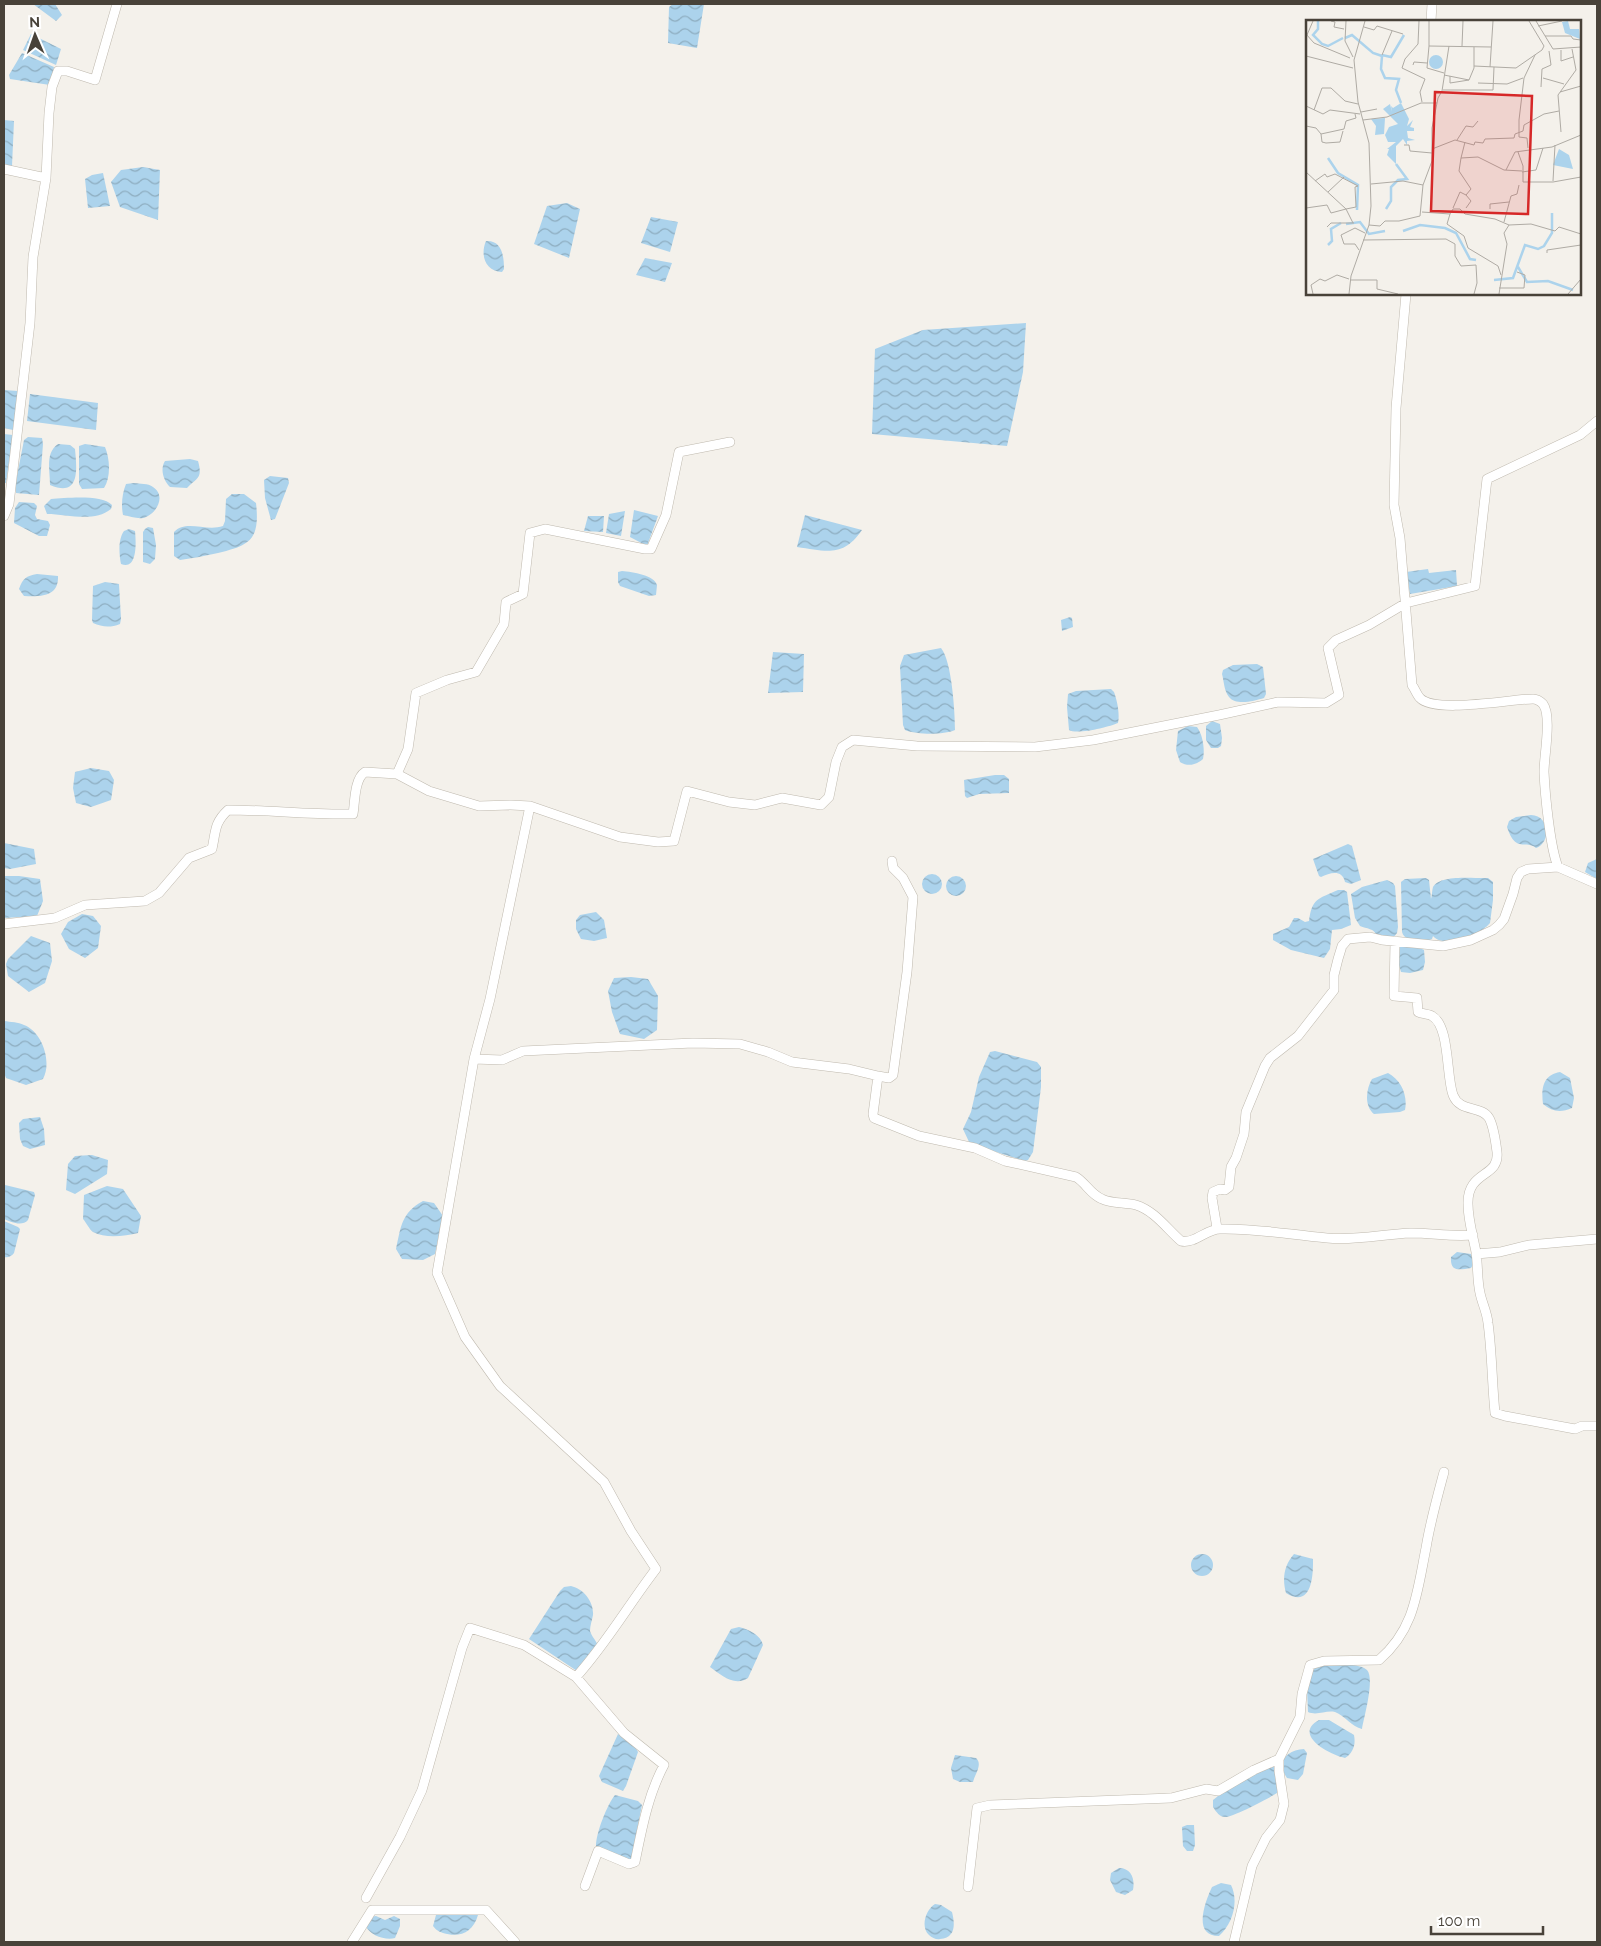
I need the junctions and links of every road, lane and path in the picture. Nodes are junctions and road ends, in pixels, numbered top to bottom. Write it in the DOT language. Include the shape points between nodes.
graph roads {
  1 [pos="117,4"];
  2 [pos="1432,4"];
  3 [pos="1431,20"];
  4 [pos="4,169"];
  5 [pos="46,178"];
  6 [pos="1406,295"];
  7 [pos="1597,421"];
  8 [pos="730,442"];
  9 [pos="4,516"];
  10 [pos="1406,604"];
  11 [pos="397,774"];
  12 [pos="530,806"];
  13 [pos="892,861"];
  14 [pos="1558,867"];
  15 [pos="1597,884"];
  16 [pos="4,924"];
  17 [pos="1395,941"];
  18 [pos="474,1059"];
  19 [pos="878,1076"];
  20 [pos="1217,1228"];
  21 [pos="1473,1235"];
  22 [pos="1597,1239"];
  23 [pos="1476,1254"];
  24 [pos="1597,1426"];
  25 [pos="1444,1472"];
  26 [pos="576,1677"];
  27 [pos="1279,1759"];
  28 [pos="585,1886"];
  29 [pos="968,1886"];
  30 [pos="366,1898"];
  31 [pos="352,1942"];
  32 [pos="515,1942"];
  33 [pos="1234,1942"];
  1 -- 5 [label="street" via="95,80 58,71 49,112"];
  2 -- 3 [label="street"];
  4 -- 5 [label="street"];
  5 -- 9 [label="street" via="33,257 30,323 9,504"];
  6 -- 10 [label="street" via="1396,408 1394,505"];
  7 -- 10 [label="street" via="1580,435 1488,480 1475,586"];
  8 -- 11 [label="street" via="679,452 666,515 651,549 545,528 530,533 523,594 506,602 504,624 476,672 416,693 408,749"];
  10 -- 12 [label="street" via="1336,640 1328,648 1339,695 1326,703 1278,702 1093,740 1035,747 917,746 853,740 842,747 829,797 821,805 782,798 755,805 687,791 674,841 620,836"];
  10 -- 14 [label="street" via="1412,685 1420,699 1428,703 1454,705 1535,699 1544,706 1544,771"];
  11 -- 12 [label="street" via="429,791 479,806"];
  11 -- 16 [label="street" via="365,772 361,775 353,814 228,810 215,827 212,849 189,858 159,893 145,901 84,905 55,918"];
  12 -- 18 [label="street" via="490,999"];
  13 -- 19 [label="street" via="913,897 912,924 893,1075 889,1078"];
  14 -- 15 [label="street"];
  14 -- 17 [label="street" via="1545,866 1521,872 1504,919 1493,930 1471,940 1443,946"];
  17 -- 20 [label="street" via="1370,937 1348,939 1338,959 1334,990 1298,1036 1270,1058 1265,1066 1246,1112 1244,1134 1231,1167 1229,1187 1213,1192"];
  17 -- 21 [label="street" via="1394,996 1416,998 1418,1012 1433,1016 1444,1036 1454,1098 1465,1108 1480,1111 1489,1118 1497,1160 1470,1187 1468,1202"];
  18 -- 19 [label="street" via="502,1060 523,1051 693,1043 740,1044 792,1062"];
  18 -- 26 [label="street" via="437,1273 464,1337 500,1386 604,1482 656,1569"];
  19 -- 20 [label="street" via="874,1118 919,1136 975,1148 1004,1161 1076,1177 1103,1200 1137,1205 1151,1213 1181,1241 1188,1242"];
  20 -- 21 [label="street" via="1269,1230 1329,1238 1412,1233"];
  21 -- 23 [label="street"];
  22 -- 23 [label="street"];
  23 -- 24 [label="street" via="1480,1292 1488,1322 1495,1413 1575,1428"];
  25 -- 27 [label="street" via="1432,1516 1416,1604 1403,1632 1379,1660 1310,1664 1300,1717"];
  26 -- 28 [label="street" via="624,1733 664,1765 647,1804 634,1862 629,1864 598,1851"];
  26 -- 30 [label="street" via="524,1645 470,1628 422,1790"];
  27 -- 29 [label="street" via="1218,1791 1206,1789 1171,1798 977,1808"];
  27 -- 33 [label="street" via="1284,1804 1280,1820 1266,1838 1252,1866"];
  31 -- 32 [label="street" via="372,1910 486,1910"];
}
